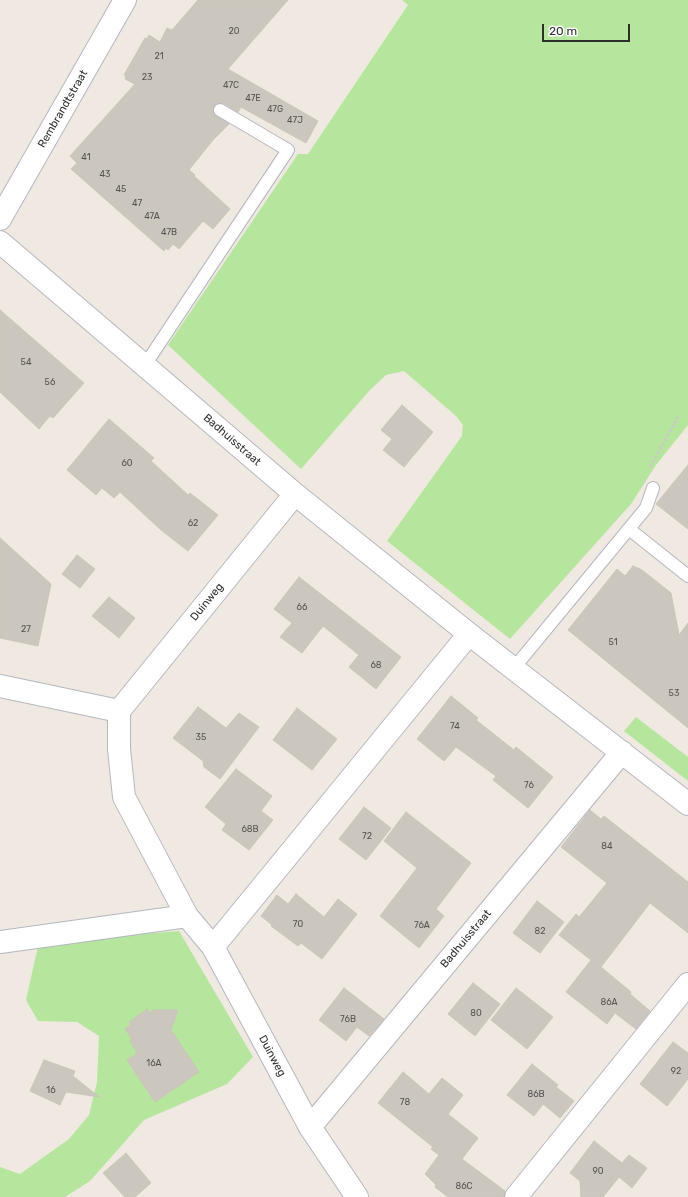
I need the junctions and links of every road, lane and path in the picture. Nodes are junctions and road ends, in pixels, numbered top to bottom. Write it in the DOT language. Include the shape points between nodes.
graph roads {
  1 [pos="125,0"];
  2 [pos="220,110"];
  3 [pos="0,219"];
  4 [pos="0,242"];
  5 [pos="145,365"];
  6 [pos="679,415"];
  7 [pos="653,488"];
  8 [pos="295,494"];
  9 [pos="629,529"];
  10 [pos="688,576"];
  11 [pos="469,634"];
  12 [pos="514,668"];
  13 [pos="0,686"];
  14 [pos="119,711"];
  15 [pos="622,752"];
  16 [pos="688,804"];
  17 [pos="187,916"];
  18 [pos="0,942"];
  19 [pos="213,947"];
  20 [pos="688,984"];
  21 [pos="310,1127"];
  22 [pos="357,1197"];
  23 [pos="516,1197"];
  1 -- 3 [label="street, Rembrandtstraat"];
  2 -- 5 [label="lane" via="288,150"];
  4 -- 5 [label="street, Badhuisstraat"];
  5 -- 8 [label="street, Badhuisstraat"];
  6 -- 7 [label="path" via="645,475"];
  7 -- 9 [label="lane" via="646,508"];
  8 -- 11 [label="street, Badhuisstraat"];
  8 -- 14 [label="street, Duinweg"];
  9 -- 10 [label="lane"];
  9 -- 12 [label="lane"];
  11 -- 12 [label="street, Badhuisstraat"];
  11 -- 19 [label="street"];
  12 -- 15 [label="street, Badhuisstraat"];
  13 -- 14 [label="street"];
  14 -- 17 [label="street, Duinweg" via="119,749 124,797"];
  15 -- 16 [label="street, Badhuisstraat"];
  15 -- 21 [label="street, Badhuisstraat"];
  17 -- 18 [label="street"];
  17 -- 19 [label="street, Duinweg"];
  19 -- 21 [label="street, Duinweg"];
  20 -- 23 [label="street"];
  21 -- 22 [label="street, Duinweg"];
}
